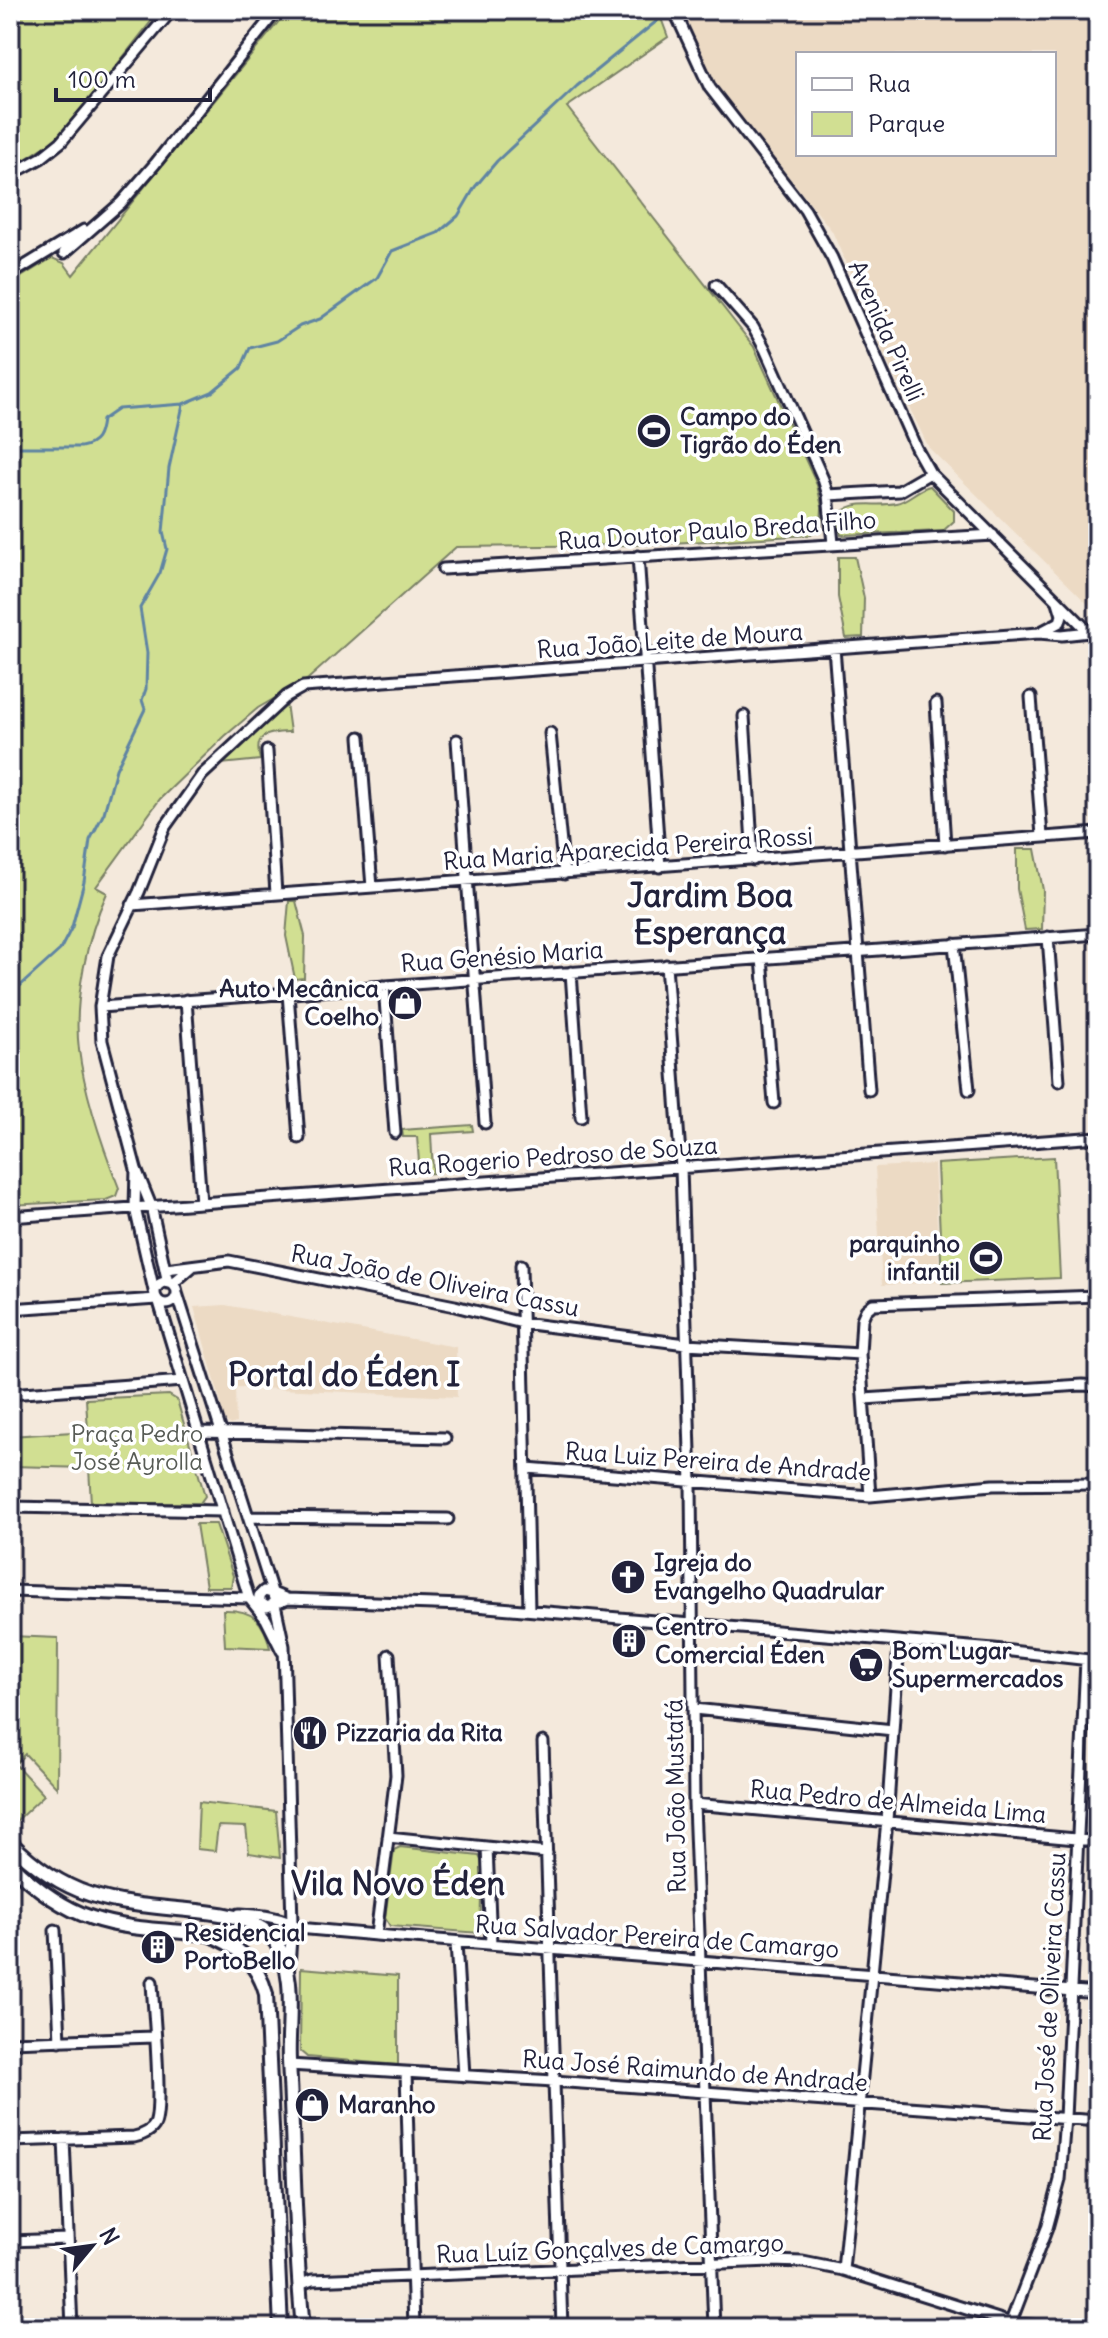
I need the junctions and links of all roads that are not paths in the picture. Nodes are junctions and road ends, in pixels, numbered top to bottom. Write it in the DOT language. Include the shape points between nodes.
graph roads {
  1 [pos="172,10"];
  2 [pos="277,10"];
  3 [pos="674,10"];
  4 [pos="10,175"];
  5 [pos="104,218"];
  6 [pos="64,253"];
  7 [pos="10,275"];
  8 [pos="716,285"];
  9 [pos="930,473"];
  10 [pos="828,495"];
  11 [pos="993,535"];
  12 [pos="833,543"];
  13 [pos="638,556"];
  14 [pos="443,569"];
  15 [pos="1057,599"];
  16 [pos="1089,632"];
  17 [pos="1039,633"];
  18 [pos="1098,641"];
  19 [pos="834,648"];
  20 [pos="645,663"];
  21 [pos="1031,697"];
  22 [pos="936,703"];
  23 [pos="744,716"];
  24 [pos="550,733"];
  25 [pos="360,737"];
  26 [pos="457,740"];
  27 [pos="267,751"];
  28 [pos="1098,833"];
  29 [pos="1042,836"];
  30 [pos="945,845"];
  31 [pos="851,853"];
  32 [pos="753,860"];
  33 [pos="660,867"];
  34 [pos="564,874"];
  35 [pos="467,880"];
  36 [pos="372,887"];
  37 [pos="139,892"];
  38 [pos="276,894"];
  39 [pos="161,904"];
  40 [pos="132,905"];
  41 [pos="1098,934"];
  42 [pos="1048,937"];
  43 [pos="954,944"];
  44 [pos="858,951"];
  45 [pos="762,958"];
  46 [pos="666,965"];
  47 [pos="571,972"];
  48 [pos="474,979"];
  49 [pos="384,986"];
  50 [pos="288,993"];
  51 [pos="186,1000"];
  52 [pos="100,1007"];
  53 [pos="1059,1081"];
  54 [pos="869,1090"];
  55 [pos="969,1090"];
  56 [pos="774,1103"];
  57 [pos="581,1117"];
  58 [pos="485,1123"];
  59 [pos="395,1133"];
  60 [pos="1098,1137"];
  61 [pos="299,1138"];
  62 [pos="681,1168"];
  63 [pos="136,1169"];
  64 [pos="201,1203"];
  65 [pos="151,1206"];
  66 [pos="135,1208"];
  67 [pos="10,1217"];
  68 [pos="194,1265"];
  69 [pos="521,1265"];
  70 [pos="166,1269"];
  71 [pos="172,1287"];
  72 [pos="1098,1296"];
  73 [pos="157,1299"];
  74 [pos="10,1309"];
  75 [pos="522,1323"];
  76 [pos="686,1344"];
  77 [pos="860,1354"];
  78 [pos="183,1381"];
  79 [pos="1098,1386"];
  80 [pos="10,1394"];
  81 [pos="864,1399"];
  82 [pos="199,1432"];
  83 [pos="223,1433"];
  84 [pos="445,1438"];
  85 [pos="527,1468"];
  86 [pos="691,1483"];
  87 [pos="1098,1484"];
  88 [pos="870,1496"];
  89 [pos="10,1507"];
  90 [pos="223,1511"];
  91 [pos="249,1517"];
  92 [pos="448,1519"];
  93 [pos="10,1591"];
  94 [pos="249,1598"];
  95 [pos="270,1598"];
  96 [pos="529,1610"];
  97 [pos="692,1624"];
  98 [pos="899,1642"];
  99 [pos="389,1655"];
  100 [pos="284,1656"];
  101 [pos="1086,1660"];
  102 [pos="1098,1661"];
  103 [pos="694,1709"];
  104 [pos="893,1730"];
  105 [pos="543,1742"];
  106 [pos="694,1804"];
  107 [pos="887,1821"];
  108 [pos="388,1837"];
  109 [pos="1078,1839"];
  110 [pos="1098,1841"];
  111 [pos="10,1842"];
  112 [pos="487,1847"];
  113 [pos="547,1853"];
  114 [pos="10,1864"];
  115 [pos="189,1910"];
  116 [pos="215,1913"];
  117 [pos="292,1923"];
  118 [pos="55,1930"];
  119 [pos="145,1930"];
  120 [pos="376,1935"];
  121 [pos="456,1942"];
  122 [pos="491,1944"];
  123 [pos="550,1949"];
  124 [pos="701,1960"];
  125 [pos="872,1973"];
  126 [pos="288,1979"];
  127 [pos="152,1982"];
  128 [pos="1072,1990"];
  129 [pos="1098,1993"];
  130 [pos="267,2005"];
  131 [pos="154,2037"];
  132 [pos="60,2041"];
  133 [pos="10,2042"];
  134 [pos="289,2065"];
  135 [pos="406,2073"];
  136 [pos="464,2076"];
  137 [pos="554,2081"];
  138 [pos="703,2092"];
  139 [pos="858,2102"];
  140 [pos="1065,2118"];
  141 [pos="1098,2121"];
  142 [pos="64,2139"];
  143 [pos="10,2141"];
  144 [pos="67,2239"];
  145 [pos="10,2241"];
  146 [pos="711,2265"];
  147 [pos="843,2270"];
  148 [pos="560,2271"];
  149 [pos="414,2277"];
  150 [pos="299,2285"];
  151 [pos="280,2306"];
  152 [pos="1010,2326"];
  153 [pos="72,2328"];
  154 [pos="281,2328"];
  155 [pos="303,2328"];
  156 [pos="414,2328"];
  157 [pos="562,2328"];
  158 [pos="714,2328"];
  159 [pos="1058,2328"];
  1 -- 4 [label="street" via="61,142"];
  2 -- 5 [label="street" via="155,164"];
  3 -- 9 [label="street, Avenida Pirelli" via="710,88 797,198 832,258"];
  5 -- 6 [label="street"];
  5 -- 7 [label="street"];
  8 -- 10 [label="street" via="765,349"];
  9 -- 10 [label="street" via="899,491"];
  9 -- 11 [label="street, Avenida Pirelli"];
  10 -- 12 [label="street"];
  11 -- 12 [label="street, Rua Doutor Paulo Breda Filho"];
  11 -- 15 [label="street, Avenida Pirelli"];
  12 -- 13 [label="street, Rua Doutor Paulo Breda Filho"];
  13 -- 14 [label="street, Rua Doutor Paulo Breda Filho"];
  13 -- 20 [label="street"];
  15 -- 16 [label="street, Avenida Pirelli"];
  15 -- 17 [label="street" via="1060,622"];
  16 -- 17 [label="street, Rua João Leite de Moura"];
  16 -- 18 [label="street, Avenida Pirelli"];
  17 -- 19 [label="street, Rua João Leite de Moura"];
  19 -- 20 [label="street, Rua João Leite de Moura"];
  19 -- 31 [label="street"];
  20 -- 33 [label="street"];
  20 -- 37 [label="street, Rua João Leite de Moura" via="303,687 202,775 165,827"];
  21 -- 29 [label="street"];
  22 -- 30 [label="street"];
  23 -- 32 [label="street"];
  24 -- 34 [label="street"];
  25 -- 36 [label="street"];
  26 -- 35 [label="street"];
  27 -- 38 [label="street"];
  28 -- 29 [label="street, Rua Maria Aparecida Pereira Rossi"];
  29 -- 30 [label="street, Rua Maria Aparecida Pereira Rossi"];
  30 -- 31 [label="street, Rua Maria Aparecida Pereira Rossi"];
  31 -- 32 [label="street, Rua Maria Aparecida Pereira Rossi"];
  31 -- 44 [label="street"];
  32 -- 33 [label="street, Rua Maria Aparecida Pereira Rossi"];
  33 -- 34 [label="street, Rua Maria Aparecida Pereira Rossi"];
  34 -- 35 [label="street, Rua Maria Aparecida Pereira Rossi"];
  35 -- 36 [label="street, Rua Maria Aparecida Pereira Rossi"];
  35 -- 48 [label="street"];
  36 -- 38 [label="street, Rua Maria Aparecida Pereira Rossi"];
  37 -- 39 [label="street"];
  37 -- 40 [label="street"];
  38 -- 39 [label="street, Rua Maria Aparecida Pereira Rossi"];
  39 -- 40 [label="street, Rua Maria Aparecida Pereira Rossi"];
  40 -- 52 [label="street" via="108,956"];
  41 -- 42 [label="street, Rua Genésio Maria"];
  42 -- 43 [label="street, Rua Genésio Maria"];
  42 -- 53 [label="street"];
  43 -- 44 [label="street, Rua Genésio Maria"];
  43 -- 55 [label="street"];
  44 -- 45 [label="street, Rua Genésio Maria"];
  44 -- 54 [label="street"];
  45 -- 46 [label="street, Rua Genésio Maria"];
  45 -- 56 [label="street"];
  46 -- 47 [label="street, Rua Genésio Maria"];
  46 -- 62 [label="street, Rua João Mustafá"];
  47 -- 48 [label="street, Rua Genésio Maria"];
  47 -- 57 [label="street"];
  48 -- 49 [label="street, Rua Genésio Maria"];
  48 -- 58 [label="street"];
  49 -- 50 [label="street, Rua Genésio Maria"];
  49 -- 59 [label="street"];
  50 -- 51 [label="street, Rua Genésio Maria"];
  50 -- 61 [label="street"];
  51 -- 52 [label="street, Rua Genésio Maria"];
  51 -- 64 [label="street"];
  52 -- 63 [label="street" via="102,1041"];
  60 -- 62 [label="street, Rua Rogerio Pedroso de Souza"];
  62 -- 64 [label="street, Rua Rogerio Pedroso de Souza"];
  62 -- 76 [label="street, Rua João Mustafá"];
  63 -- 65 [label="street"];
  63 -- 66 [label="street"];
  64 -- 65 [label="street, Rua Rogerio Pedroso de Souza"];
  65 -- 66 [label="street, Rua Rogerio Pedroso de Souza"];
  65 -- 70 [label="street"];
  66 -- 67 [label="street, Rua Rogerio Pedroso de Souza"];
  66 -- 73 [label="street"];
  68 -- 70 [label="street, Rua João de Oliveira Cassu"];
  68 -- 71 [label="street"];
  68 -- 75 [label="street, Rua João de Oliveira Cassu" via="229,1261"];
  69 -- 75 [label="street"];
  70 -- 71 [label="street"];
  71 -- 73 [label="street" via="159,1286"];
  71 -- 73 [label="street" via="174,1300 169,1304"];
  71 -- 83 [label="street"];
  72 -- 77 [label="street" via="873,1304 862,1319"];
  73 -- 74 [label="street"];
  73 -- 78 [label="street"];
  75 -- 76 [label="street, Rua João de Oliveira Cassu"];
  75 -- 85 [label="street"];
  76 -- 77 [label="street, Rua João de Oliveira Cassu"];
  76 -- 86 [label="street, Rua João Mustafá"];
  77 -- 81 [label="street"];
  78 -- 80 [label="street"];
  78 -- 82 [label="street"];
  79 -- 81 [label="street"];
  81 -- 88 [label="street"];
  82 -- 83 [label="street"];
  82 -- 90 [label="street"];
  83 -- 84 [label="street"];
  83 -- 91 [label="street"];
  85 -- 86 [label="street, Rua Luiz Pereira de Andrade"];
  85 -- 96 [label="street"];
  86 -- 88 [label="street, Rua Luiz Pereira de Andrade"];
  86 -- 97 [label="street, Rua João Mustafá"];
  87 -- 88 [label="street, Rua Luiz Pereira de Andrade" via="993,1485"];
  89 -- 90 [label="street"];
  90 -- 94 [label="street"];
  91 -- 92 [label="street"];
  91 -- 95 [label="street"];
  93 -- 94 [label="street"];
  94 -- 95 [label="street"];
  94 -- 100 [label="street"];
  95 -- 96 [label="street"];
  95 -- 100 [label="street" via="281,1624"];
  96 -- 97 [label="street"];
  97 -- 98 [label="street"];
  97 -- 103 [label="street, Rua João Mustafá"];
  98 -- 101 [label="street"];
  98 -- 104 [label="street"];
  99 -- 108 [label="street" via="396,1775"];
  100 -- 117 [label="street"];
  101 -- 102 [label="street"];
  101 -- 109 [label="street, Rua José de Oliveira Cassu"];
  103 -- 104 [label="street"];
  103 -- 106 [label="street, Rua João Mustafá"];
  104 -- 107 [label="street"];
  105 -- 113 [label="street"];
  106 -- 107 [label="street, Rua Pedro de Almeida Lima"];
  106 -- 124 [label="street, Rua João Mustafá"];
  107 -- 109 [label="street, Rua Pedro de Almeida Lima"];
  107 -- 125 [label="street"];
  108 -- 112 [label="street"];
  108 -- 120 [label="street"];
  109 -- 110 [label="street, Rua Pedro de Almeida Lima"];
  109 -- 128 [label="street, Rua José de Oliveira Cassu"];
  111 -- 115 [label="main road" via="41,1871 83,1893 107,1901"];
  112 -- 113 [label="street"];
  112 -- 122 [label="street"];
  113 -- 123 [label="street"];
  114 -- 119 [label="main road" via="76,1913"];
  115 -- 116 [label="main road"];
  115 -- 119 [label="main road" via="156,1917"];
  116 -- 117 [label="street, Rua Salvador Pereira de Camargo"];
  116 -- 126 [label="main road" via="264,1929 282,1953"];
  117 -- 120 [label="street, Rua Salvador Pereira de Camargo" via="298,1928"];
  117 -- 126 [label="street"];
  118 -- 132 [label="street"];
  119 -- 130 [label="main road" via="207,1934 227,1942 262,1980"];
  120 -- 121 [label="street, Rua Salvador Pereira de Camargo"];
  121 -- 122 [label="street, Rua Salvador Pereira de Camargo"];
  121 -- 136 [label="street"];
  122 -- 123 [label="street, Rua Salvador Pereira de Camargo"];
  123 -- 124 [label="street, Rua Salvador Pereira de Camargo"];
  123 -- 137 [label="street"];
  124 -- 125 [label="street, Rua Salvador Pereira de Camargo"];
  124 -- 138 [label="street, Rua João Mustafá"];
  125 -- 128 [label="street, Rua Salvador Pereira de Camargo"];
  125 -- 139 [label="street"];
  126 -- 134 [label="main road"];
  127 -- 131 [label="street"];
  128 -- 129 [label="street, Rua Salvador Pereira de Camargo"];
  128 -- 140 [label="street, Rua José de Oliveira Cassu"];
  130 -- 134 [label="main road" via="276,2049"];
  130 -- 151 [label="main road"];
  131 -- 132 [label="street"];
  131 -- 142 [label="street" via="154,2127 134,2137"];
  132 -- 133 [label="street"];
  134 -- 135 [label="street, Rua José Raimundo de Andrade"];
  134 -- 150 [label="main road"];
  135 -- 136 [label="street, Rua José Raimundo de Andrade"];
  135 -- 149 [label="street"];
  136 -- 137 [label="street, Rua José Raimundo de Andrade"];
  137 -- 138 [label="street, Rua José Raimundo de Andrade"];
  137 -- 148 [label="street"];
  138 -- 139 [label="street, Rua José Raimundo de Andrade"];
  138 -- 146 [label="street, Rua João Mustafá"];
  139 -- 140 [label="street, Rua José Raimundo de Andrade"];
  139 -- 147 [label="street"];
  140 -- 141 [label="street, Rua José Raimundo de Andrade"];
  140 -- 152 [label="street, Rua José de Oliveira Cassu" via="1060,2180"];
  142 -- 143 [label="street"];
  142 -- 144 [label="street"];
  144 -- 145 [label="street"];
  144 -- 153 [label="street"];
  146 -- 147 [label="street, Rua Luíz Gonçalves de Camargo" via="803,2262"];
  146 -- 148 [label="street, Rua Luíz Gonçalves de Camargo"];
  146 -- 158 [label="street, Rua João Mustafá"];
  147 -- 152 [label="street, Rua Luíz Gonçalves de Camargo"];
  148 -- 149 [label="street, Rua Luíz Gonçalves de Camargo"];
  148 -- 157 [label="street"];
  149 -- 150 [label="street, Rua Luíz Gonçalves de Camargo" via="312,2280"];
  149 -- 156 [label="street"];
  150 -- 151 [label="main road"];
  150 -- 155 [label="main road"];
  151 -- 154 [label="main road"];
  152 -- 159 [label="street, Rua Luíz Gonçalves de Camargo"];
}
